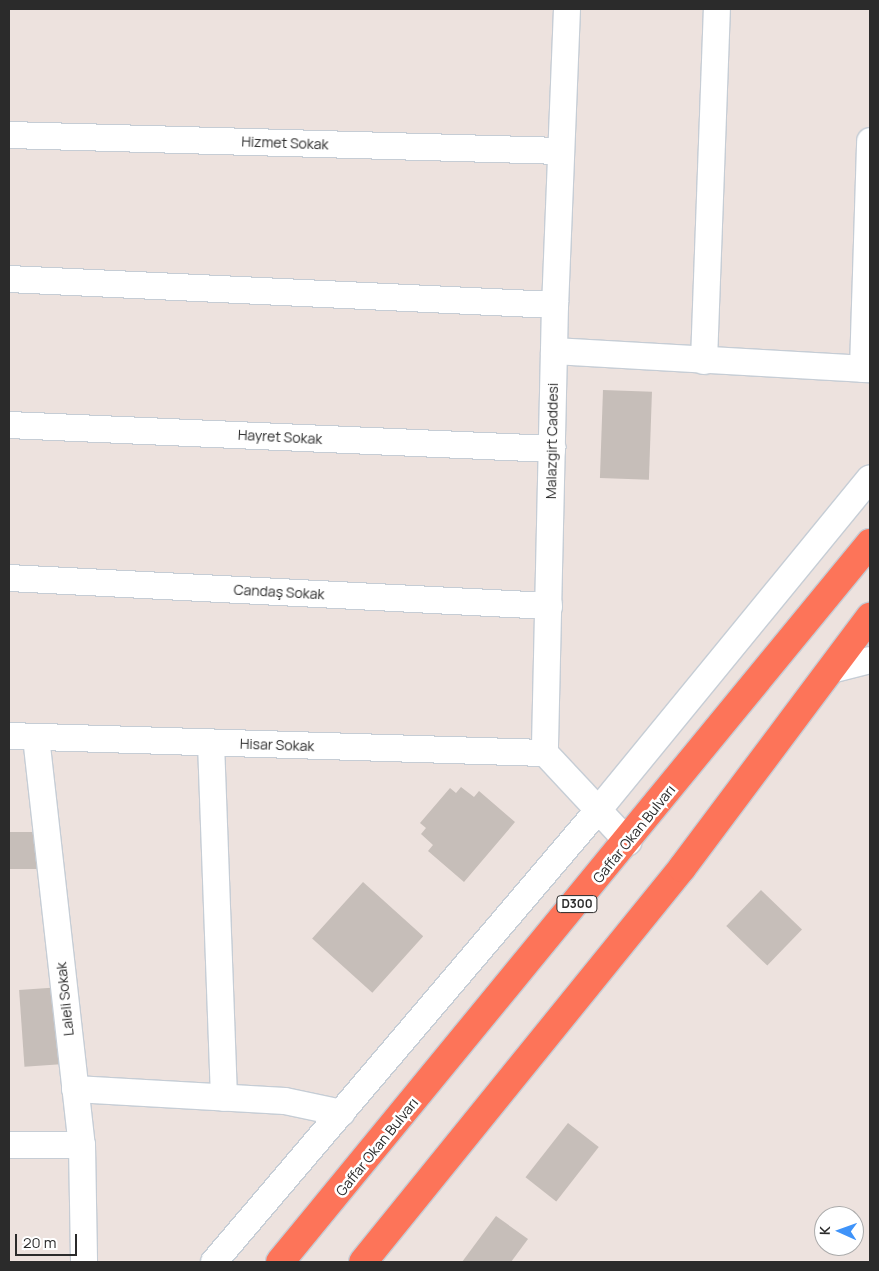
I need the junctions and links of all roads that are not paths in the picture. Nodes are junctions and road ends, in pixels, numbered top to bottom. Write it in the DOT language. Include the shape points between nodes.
graph roads {
  1 [pos="567,9"];
  2 [pos="717,9"];
  3 [pos="9,135"];
  4 [pos="870,140"];
  5 [pos="561,151"];
  6 [pos="9,279"];
  7 [pos="555,305"];
  8 [pos="554,351"];
  9 [pos="704,361"];
  10 [pos="866,369"];
  11 [pos="9,424"];
  12 [pos="552,449"];
  13 [pos="870,478"];
  14 [pos="870,543"];
  15 [pos="9,578"];
  16 [pos="549,606"];
  17 [pos="870,617"];
  18 [pos="870,660"];
  19 [pos="831,670"];
  20 [pos="9,736"];
  21 [pos="36,737"];
  22 [pos="211,743"];
  23 [pos="545,753"];
  24 [pos="600,808"];
  25 [pos="628,842"];
  26 [pos="75,1089"];
  27 [pos="224,1098"];
  28 [pos="342,1113"];
  29 [pos="9,1145"];
  30 [pos="82,1145"];
  31 [pos="84,1262"];
  32 [pos="214,1262"];
  33 [pos="280,1262"];
  34 [pos="363,1262"];
  1 -- 5 [label="street, Malazgirt Caddesi"];
  2 -- 9 [label="street"];
  3 -- 5 [label="street, Hizmet Sokak"];
  4 -- 10 [label="street"];
  5 -- 7 [label="street, Malazgirt Caddesi"];
  6 -- 7 [label="street"];
  7 -- 8 [label="street, Malazgirt Caddesi"];
  8 -- 9 [label="street"];
  8 -- 12 [label="street, Malazgirt Caddesi"];
  9 -- 10 [label="street"];
  11 -- 12 [label="street, Hayret Sokak"];
  12 -- 16 [label="street, Malazgirt Caddesi"];
  13 -- 24 [label="street"];
  14 -- 25 [label="highway, Gaffar Okan Bulvarı / D300"];
  15 -- 16 [label="street, Candaş Sokak"];
  16 -- 23 [label="street, Malazgirt Caddesi"];
  17 -- 19 [label="highway"];
  18 -- 19 [label="street"];
  19 -- 34 [label="highway" via="682,868"];
  20 -- 21 [label="street, Hisar Sokak"];
  21 -- 22 [label="street, Hisar Sokak"];
  21 -- 26 [label="street, Laleli Sokak"];
  22 -- 23 [label="street, Hisar Sokak"];
  22 -- 27 [label="street"];
  23 -- 24 [label="street"];
  24 -- 25 [label="street"];
  24 -- 28 [label="street"];
  25 -- 33 [label="highway, Gaffar Okan Bulvarı / D300"];
  26 -- 27 [label="street"];
  26 -- 30 [label="street, Laleli Sokak"];
  27 -- 28 [label="street" via="285,1101"];
  28 -- 32 [label="street"];
  29 -- 30 [label="street"];
  30 -- 31 [label="street, Laleli Sokak"];
}
